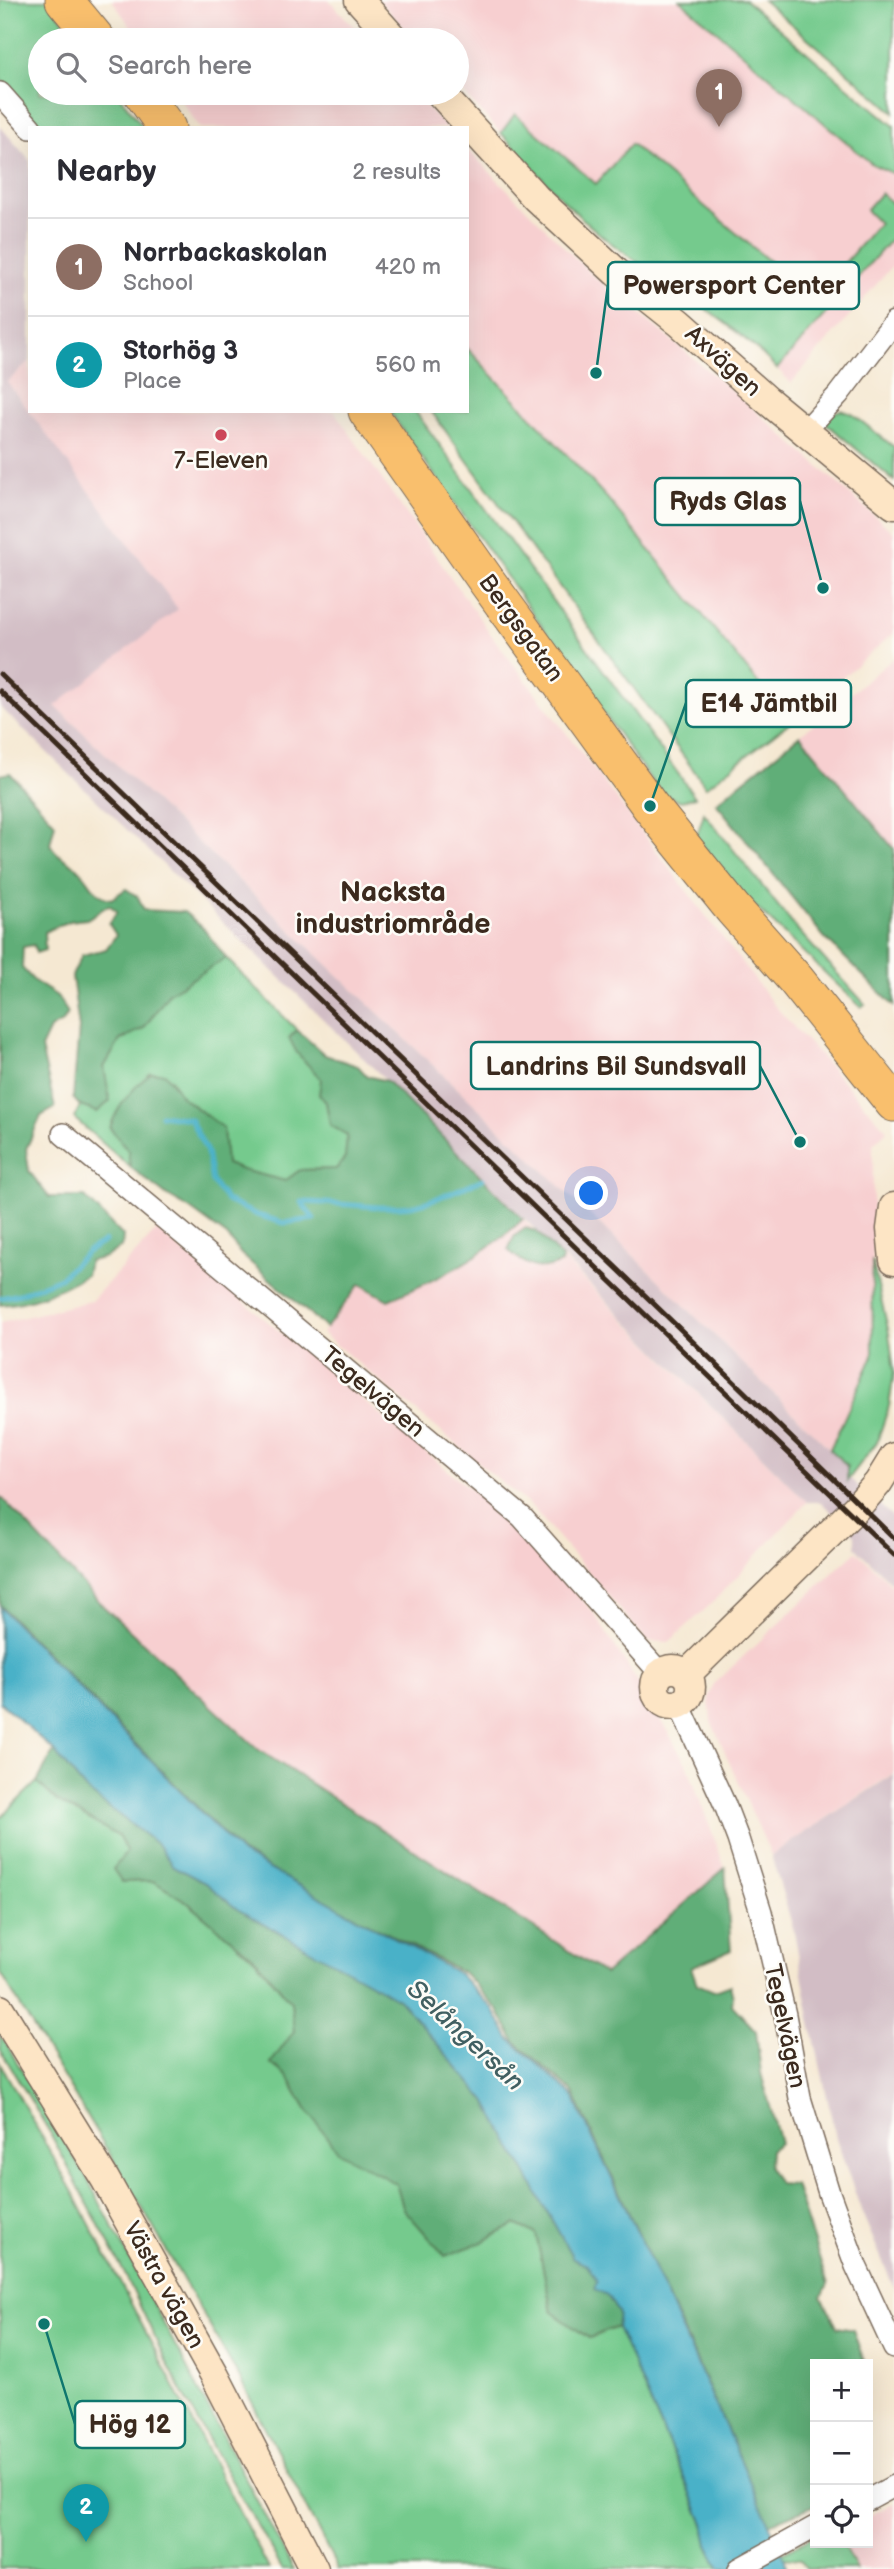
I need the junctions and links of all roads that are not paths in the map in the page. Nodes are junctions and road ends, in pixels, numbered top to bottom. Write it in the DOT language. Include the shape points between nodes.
graph roads {
  1 [pos="64,0"];
  2 [pos="85,0"];
  3 [pos="359,0"];
  4 [pos="87,28"];
  5 [pos="102,28"];
  6 [pos="384,28"];
  7 [pos="0,93"];
  8 [pos="150,105"];
  9 [pos="451,105"];
  10 [pos="29,126"];
  11 [pos="166,126"];
  12 [pos="894,322"];
  13 [pos="368,413"];
  14 [pos="805,431"];
  15 [pos="894,505"];
  16 [pos="679,842"];
  17 [pos="894,1066"];
  18 [pos="894,1103"];
  19 [pos="63,1134"];
  20 [pos="894,1207"];
  21 [pos="894,1260"];
  22 [pos="894,1457"];
  23 [pos="673,1674"];
  24 [pos="679,1704"];
  25 [pos="0,2009"];
  26 [pos="894,2348"];
  27 [pos="894,2486"];
  28 [pos="873,2497"];
  29 [pos="809,2530"];
  30 [pos="314,2569"];
  31 [pos="739,2569"];
  1 -- 4 [label="highway"];
  2 -- 5 [label="highway"];
  3 -- 6 [label="street"];
  7 -- 10 [label="street"];
  8 -- 11 [label="highway"];
  9 -- 14 [label="street, Axvägen" via="536,198 616,272"];
  12 -- 14 [label="street"];
  13 -- 16 [label="highway, Bergsgatan"];
  14 -- 15 [label="street, Axvägen"];
  16 -- 17 [label="highway, Bergsgatan"];
  16 -- 18 [label="highway, Bergsgatan"];
  19 -- 23 [label="street, Tegelvägen" via="522,1517"];
  20 -- 21 [label="street"];
  22 -- 23 [label="street" via="856,1508"];
  23 -- 24 [label="street" via="690,1679 691,1691"];
  24 -- 26 [label="street, Tegelvägen" via="741,1849 761,1912 800,2098 829,2193"];
  25 -- 30 [label="street, Västra vägen" via="189,2329"];
  27 -- 28 [label="street"];
  29 -- 31 [label="street"];
}
